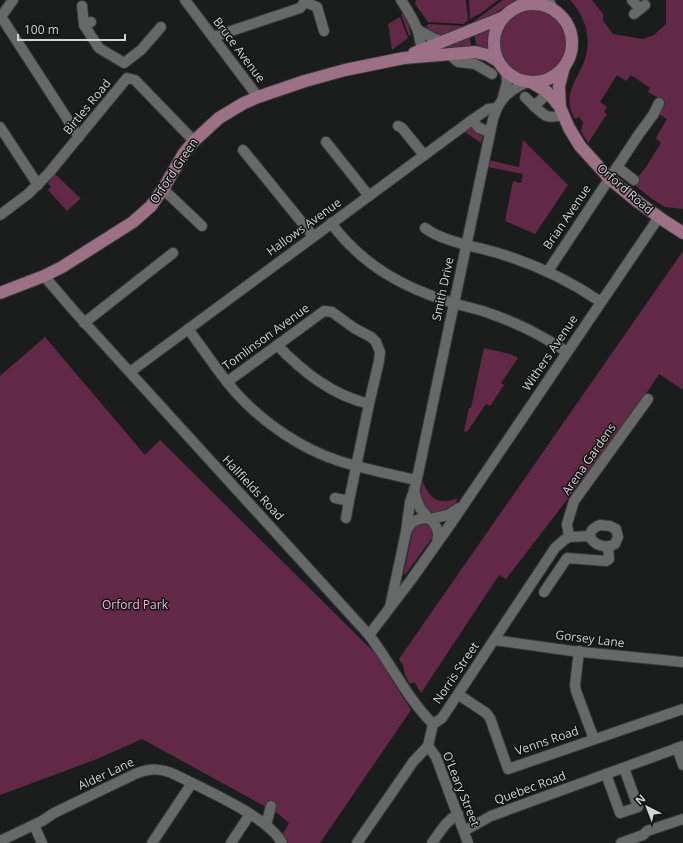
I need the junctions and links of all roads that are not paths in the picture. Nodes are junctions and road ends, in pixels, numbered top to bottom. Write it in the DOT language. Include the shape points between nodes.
graph roads {
  1 [pos="13,0"];
  2 [pos="185,0"];
  3 [pos="402,0"];
  4 [pos="524,0"];
  5 [pos="632,0"];
  6 [pos="305,1"];
  7 [pos="551,5"];
  8 [pos="82,6"];
  9 [pos="515,9"];
  10 [pos="639,10"];
  11 [pos="0,17"];
  12 [pos="504,17"];
  13 [pos="155,29"];
  14 [pos="324,31"];
  15 [pos="418,31"];
  16 [pos="213,37"];
  17 [pos="443,42"];
  18 [pos="428,53"];
  19 [pos="449,54"];
  20 [pos="404,58"];
  21 [pos="124,63"];
  22 [pos="502,66"];
  23 [pos="564,67"];
  24 [pos="492,74"];
  25 [pos="130,78"];
  26 [pos="529,82"];
  27 [pos="258,97"];
  28 [pos="503,97"];
  29 [pos="525,97"];
  30 [pos="543,98"];
  31 [pos="659,104"];
  32 [pos="534,106"];
  33 [pos="496,108"];
  34 [pos="561,111"];
  35 [pos="472,120"];
  36 [pos="398,126"];
  37 [pos="0,127"];
  38 [pos="490,132"];
  39 [pos="79,137"];
  40 [pos="194,141"];
  41 [pos="326,142"];
  42 [pos="243,150"];
  43 [pos="424,155"];
  44 [pos="617,167"];
  45 [pos="610,179"];
  46 [pos="634,180"];
  47 [pos="38,185"];
  48 [pos="163,189"];
  49 [pos="369,196"];
  50 [pos="0,215"];
  51 [pos="669,222"];
  52 [pos="331,223"];
  53 [pos="202,226"];
  54 [pos="425,228"];
  55 [pos="683,233"];
  56 [pos="313,236"];
  57 [pos="683,241"];
  58 [pos="466,244"];
  59 [pos="173,253"];
  60 [pos="548,271"];
  61 [pos="44,276"];
  62 [pos="0,293"];
  63 [pos="601,302"];
  64 [pos="454,304"];
  65 [pos="84,323"];
  66 [pos="188,329"];
  67 [pos="277,345"];
  68 [pos="567,352"];
  69 [pos="130,372"];
  70 [pos="227,382"];
  71 [pos="648,399"];
  72 [pos="369,404"];
  73 [pos="357,465"];
  74 [pos="415,484"];
  75 [pos="335,498"];
  76 [pos="349,501"];
  77 [pos="464,504"];
  78 [pos="346,518"];
  79 [pos="430,519"];
  80 [pos="406,532"];
  81 [pos="590,536"];
  82 [pos="569,537"];
  83 [pos="437,543"];
  84 [pos="608,547"];
  85 [pos="397,572"];
  86 [pos="411,580"];
  87 [pos="544,592"];
  88 [pos="390,607"];
  89 [pos="369,635"];
  90 [pos="494,640"];
  91 [pos="579,651"];
  92 [pos="683,662"];
  93 [pos="459,694"];
  94 [pos="683,709"];
  95 [pos="433,724"];
  96 [pos="594,739"];
  97 [pos="428,746"];
  98 [pos="680,747"];
  99 [pos="683,765"];
  100 [pos="624,768"];
  101 [pos="606,774"];
  102 [pos="192,783"];
  103 [pos="271,806"];
  104 [pos="250,814"];
  105 [pos="458,814"];
  106 [pos="683,819"];
  107 [pos="34,825"];
  108 [pos="266,825"];
  109 [pos="464,831"];
  110 [pos="0,841"];
  111 [pos="42,843"];
  112 [pos="152,843"];
  113 [pos="231,843"];
  114 [pos="282,843"];
  115 [pos="357,843"];
  116 [pos="432,843"];
  117 [pos="468,843"];
  118 [pos="621,843"];
  1 -- 11 [label="street"];
  2 -- 16 [label="street, Bruce Avenue"];
  3 -- 15 [label="street"];
  4 -- 9 [label="street"];
  5 -- 10 [label="street"];
  6 -- 14 [label="street" via="317,7"];
  6 -- 16 [label="street" via="300,8"];
  7 -- 9 [label="main road" via="530,5"];
  7 -- 23 [label="main road" via="565,21 571,36 571,52"];
  8 -- 21 [label="street" via="99,48"];
  9 -- 12 [label="main road"];
  11 -- 39 [label="street"];
  12 -- 17 [label="main road, Orford Green"];
  12 -- 22 [label="main road" via="495,38 495,52"];
  13 -- 21 [label="street" via="141,50"];
  15 -- 17 [label="street"];
  15 -- 18 [label="street"];
  15 -- 20 [label="street" via="410,51"];
  16 -- 27 [label="street, Bruce Avenue"];
  17 -- 18 [label="main road, Orford Green"];
  18 -- 19 [label="main road, Orford Green"];
  18 -- 20 [label="main road, Orford Green"];
  19 -- 22 [label="main road, Orford Green" via="483,53 493,57"];
  19 -- 24 [label="street" via="458,62 475,64"];
  20 -- 27 [label="main road, Orford Green" via="345,70"];
  21 -- 25 [label="street"];
  22 -- 26 [label="main road" via="516,78"];
  22 -- 28 [label="street, Smith Drive" via="507,82"];
  23 -- 26 [label="main road" via="549,79"];
  23 -- 34 [label="main road, Orford Road" via="559,86"];
  25 -- 39 [label="street, Birtles Road" via="125,80"];
  25 -- 40 [label="street, Birtles Road" via="135,80"];
  26 -- 28 [label="street, Smith Drive" via="516,87"];
  26 -- 34 [label="main road, Orford Road" via="546,91"];
  27 -- 40 [label="main road, Orford Green" via="225,114"];
  28 -- 33 [label="street, Smith Drive"];
  29 -- 32 [label="street"];
  30 -- 32 [label="street"];
  31 -- 44 [label="street, Brian Avenue"];
  32 -- 34 [label="street" via="545,117 552,118"];
  33 -- 35 [label="street, Hallows Avenue" via="488,108"];
  33 -- 38 [label="street, Smith Drive"];
  34 -- 45 [label="main road, Orford Road" via="580,146"];
  35 -- 38 [label="street" via="479,128"];
  35 -- 43 [label="street, Hallows Avenue"];
  36 -- 43 [label="street"];
  37 -- 47 [label="street"];
  38 -- 58 [label="street, Smith Drive"];
  39 -- 47 [label="street, Birtles Road"];
  40 -- 48 [label="main road, Orford Green"];
  41 -- 49 [label="street"];
  42 -- 56 [label="street"];
  43 -- 49 [label="street, Hallows Avenue"];
  44 -- 45 [label="street, Brian Avenue"];
  44 -- 46 [label="street, Orford Road"];
  45 -- 51 [label="main road, Orford Road"];
  45 -- 60 [label="street, Brian Avenue"];
  47 -- 50 [label="street, Birtles Road"];
  48 -- 53 [label="street"];
  48 -- 61 [label="main road, Orford Green" via="134,222"];
  49 -- 52 [label="street, Hallows Avenue"];
  51 -- 55 [label="main road, Orford Road"];
  51 -- 57 [label="main road, Orford Road" via="671,231"];
  51 -- 63 [label="street, Withers Avenue"];
  52 -- 56 [label="street, Hallows Avenue"];
  52 -- 64 [label="street" via="352,247 385,274 425,294"];
  54 -- 58 [label="street" via="437,235"];
  56 -- 66 [label="street, Hallows Avenue"];
  58 -- 60 [label="street"];
  58 -- 64 [label="street, Smith Drive"];
  59 -- 65 [label="street"];
  60 -- 63 [label="street"];
  61 -- 62 [label="main road, Orford Green"];
  61 -- 65 [label="street, Hallfields Road"];
  63 -- 68 [label="street, Withers Avenue"];
  64 -- 68 [label="street" via="521,326"];
  64 -- 74 [label="street, Smith Drive"];
  65 -- 69 [label="street, Hallfields Road"];
  66 -- 69 [label="street, Hallows Avenue"];
  66 -- 70 [label="street"];
  67 -- 70 [label="street, Tomlinson Avenue"];
  67 -- 72 [label="street" via="331,390"];
  67 -- 72 [label="street, Tomlinson Avenue" via="329,311 371,337 378,346 380,361"];
  68 -- 77 [label="street, Withers Avenue"];
  69 -- 89 [label="street, Hallfields Road"];
  70 -- 73 [label="street" via="249,406 284,434 315,451"];
  71 -- 82 [label="street, Arena Gardens" via="574,501 567,524"];
  72 -- 73 [label="street, Tomlinson Avenue"];
  73 -- 74 [label="street"];
  73 -- 76 [label="street, Tomlinson Avenue"];
  74 -- 79 [label="street" via="419,506"];
  74 -- 80 [label="street, Smith Drive"];
  75 -- 76 [label="street"];
  76 -- 78 [label="street, Tomlinson Avenue"];
  77 -- 79 [label="street, Withers Avenue" via="448,515"];
  77 -- 83 [label="street, Withers Avenue"];
  79 -- 80 [label="street, Withers Avenue" via="416,520 409,525"];
  79 -- 83 [label="street" via="438,531"];
  80 -- 85 [label="street, Smith Drive"];
  81 -- 82 [label="street"];
  81 -- 84 [label="street" via="595,544"];
  81 -- 84 [label="street" via="590,532 600,525 613,527 618,533 618,541"];
  82 -- 90 [label="street, Norris Street" via="555,548"];
  83 -- 86 [label="street, Withers Avenue"];
  84 -- 87 [label="street" via="609,559 606,561 567,558"];
  85 -- 86 [label="street" via="402,581"];
  85 -- 88 [label="street, Smith Drive"];
  86 -- 88 [label="street, Withers Avenue"];
  88 -- 89 [label="street, Withers Avenue"];
  89 -- 95 [label="street, Hallfields Road" via="412,701"];
  90 -- 91 [label="street, Gorsey Lane"];
  90 -- 93 [label="street, Norris Street"];
  91 -- 92 [label="street, Gorsey Lane"];
  91 -- 96 [label="street" via="576,691"];
  93 -- 95 [label="street, Norris Street" via="442,718"];
  93 -- 96 [label="street, Venns Road" via="490,718 508,769"];
  94 -- 96 [label="street, Venns Road"];
  95 -- 97 [label="street"];
  97 -- 105 [label="street, O'Leary Street" via="436,757"];
  97 -- 115 [label="street" via="413,762"];
  98 -- 99 [label="street, Quebec Road"];
  98 -- 100 [label="street, Quebec Road"];
  100 -- 101 [label="street, Quebec Road"];
  100 -- 101 [label="street" via="638,807 620,814"];
  101 -- 109 [label="street, Quebec Road" via="491,816"];
  102 -- 104 [label="street, Alder Lane"];
  102 -- 107 [label="street, Alder Lane" via="162,769 146,770 121,780"];
  102 -- 112 [label="street"];
  103 -- 108 [label="street"];
  104 -- 108 [label="street, Alder Lane"];
  104 -- 113 [label="street"];
  105 -- 109 [label="street, O'Leary Street"];
  105 -- 116 [label="street" via="445,825"];
  106 -- 118 [label="street"];
  107 -- 110 [label="street, Alder Lane"];
  107 -- 111 [label="street"];
  108 -- 114 [label="street, Alder Lane" via="276,833"];
  109 -- 117 [label="street, O'Leary Street"];
}
